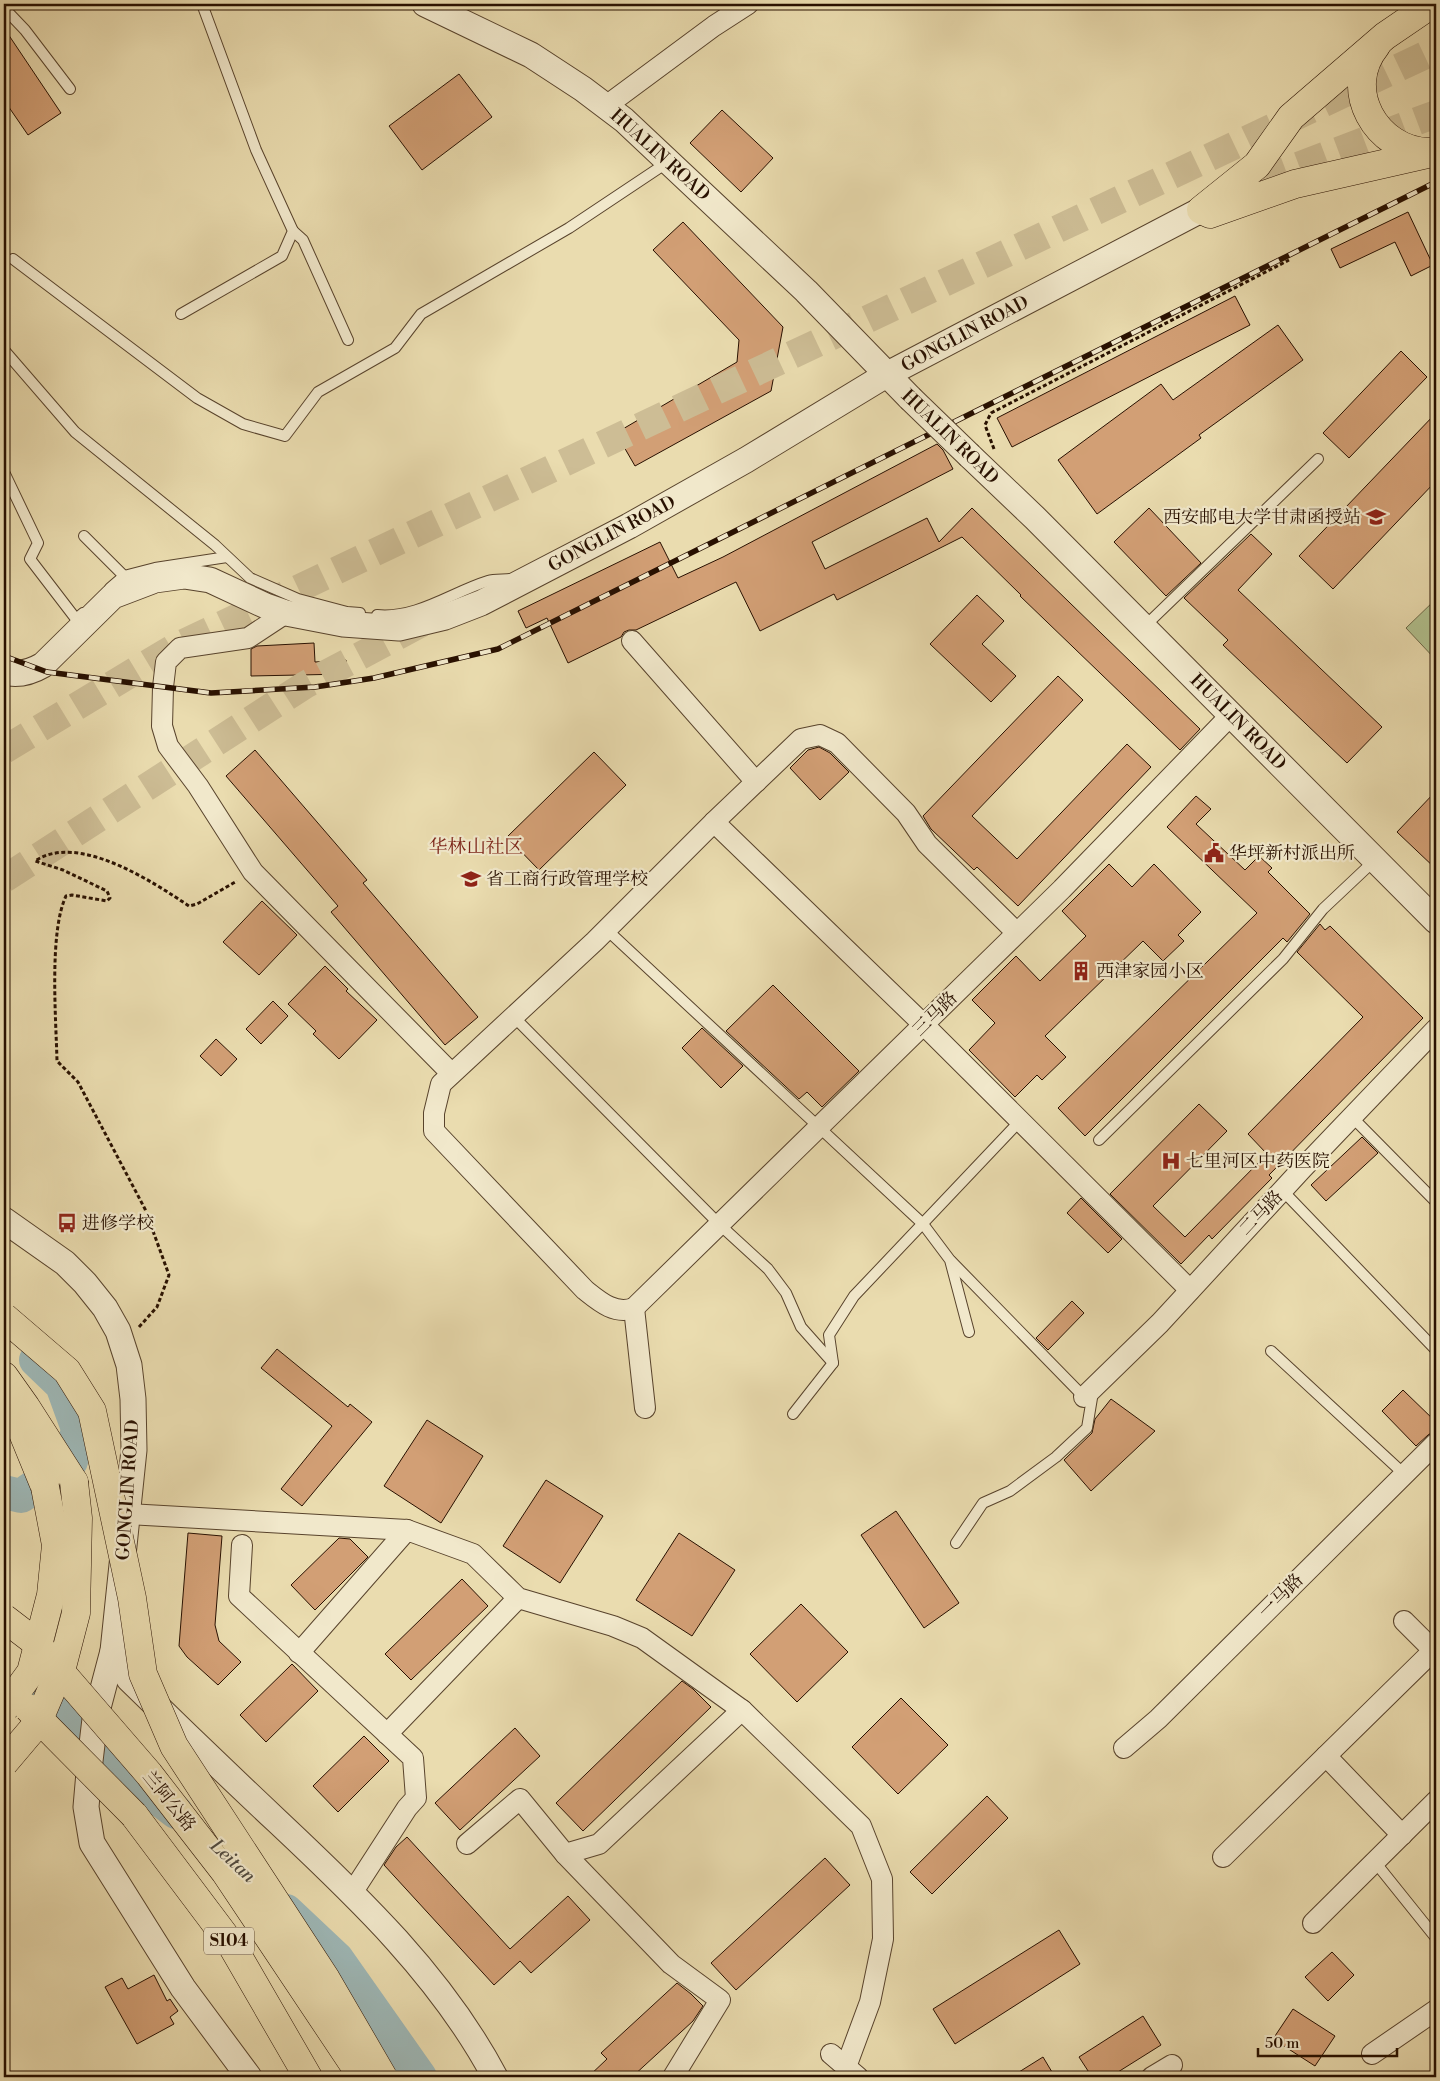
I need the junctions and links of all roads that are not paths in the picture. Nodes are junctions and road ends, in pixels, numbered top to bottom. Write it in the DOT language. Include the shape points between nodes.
graph roads {
  1 [pos="202,4"];
  2 [pos="427,4"];
  3 [pos="748,4"];
  4 [pos="1432,4"];
  5 [pos="4,8"];
  6 [pos="1385,36"];
  7 [pos="70,89"];
  8 [pos="606,106"];
  9 [pos="1436,152"];
  10 [pos="669,161"];
  11 [pos="1201,210"];
  12 [pos="293,231"];
  13 [pos="13,259"];
  14 [pos="180,314"];
  15 [pos="348,340"];
  16 [pos="4,350"];
  17 [pos="886,375"];
  18 [pos="1318,459"];
  19 [pos="4,472"];
  20 [pos="84,536"];
  21 [pos="227,557"];
  22 [pos="124,576"];
  23 [pos="530,578"];
  24 [pos="286,613"];
  25 [pos="1143,627"];
  26 [pos="632,640"];
  27 [pos="4,672"];
  28 [pos="1231,715"];
  29 [pos="756,782"];
  30 [pos="714,822"];
  31 [pos="1375,860"];
  32 [pos="1436,921"];
  33 [pos="606,929"];
  34 [pos="1017,933"];
  35 [pos="513,1016"];
  36 [pos="924,1025"];
  37 [pos="1436,1028"];
  38 [pos="452,1074"];
  39 [pos="1352,1117"];
  40 [pos="1020,1121"];
  41 [pos="820,1127"];
  42 [pos="1100,1140"];
  43 [pos="1282,1190"];
  44 [pos="1436,1202"];
  45 [pos="4,1220"];
  46 [pos="923,1224"];
  47 [pos="720,1225"];
  48 [pos="950,1260"];
  49 [pos="1190,1290"];
  50 [pos="634,1308"];
  51 [pos="4,1317"];
  52 [pos="969,1332"];
  53 [pos="1271,1350"];
  54 [pos="1436,1350"];
  55 [pos="832,1363"];
  56 [pos="4,1376"];
  57 [pos="1089,1393"];
  58 [pos="4,1402"];
  59 [pos="645,1408"];
  60 [pos="794,1414"];
  61 [pos="1436,1443"];
  62 [pos="1404,1474"];
  63 [pos="128,1514"];
  64 [pos="407,1530"];
  65 [pos="956,1543"];
  66 [pos="242,1545"];
  67 [pos="518,1598"];
  68 [pos="4,1618"];
  69 [pos="1404,1621"];
  70 [pos="113,1651"];
  71 [pos="1435,1652"];
  72 [pos="299,1653"];
  73 [pos="4,1684"];
  74 [pos="4,1709"];
  75 [pos="742,1710"];
  76 [pos="387,1734"];
  77 [pos="1124,1748"];
  78 [pos="1326,1756"];
  79 [pos="4,1763"];
  80 [pos="1436,1801"];
  81 [pos="1402,1835"];
  82 [pos="468,1844"];
  83 [pos="565,1854"];
  84 [pos="1224,1857"];
  85 [pos="1375,1862"];
  86 [pos="352,1893"];
  87 [pos="1313,1923"];
  88 [pos="1436,1938"];
  89 [pos="1436,2010"];
  90 [pos="1372,2054"];
  91 [pos="1172,2065"];
  92 [pos="845,2066"];
  93 [pos="249,2077"];
  94 [pos="308,2077"];
  95 [pos="362,2077"];
  96 [pos="383,2077"];
  97 [pos="494,2077"];
  98 [pos="673,2077"];
  99 [pos="1152,2077"];
  1 -- 12 [label="lane" via="256,150"];
  2 -- 8 [label="street, HUALIN ROAD" via="531,55"];
  3 -- 8 [label="street"];
  4 -- 6 [label="highway"];
  5 -- 7 [label="lane"];
  6 -- 9 [label="highway" via="1371,52 1364,72 1363,94 1368,114 1380,132 1398,145 1418,152"];
  6 -- 11 [label="highway" via="1291,118 1257,165"];
  8 -- 10 [label="street, HUALIN ROAD"];
  9 -- 11 [label="highway" via="1295,184 1210,214"];
  10 -- 13 [label="lane" via="569,228 421,314 395,348 318,392 285,436 243,424 197,398"];
  10 -- 17 [label="street, HUALIN ROAD" via="806,291"];
  11 -- 17 [label="street, GONGLIN ROAD"];
  12 -- 14 [label="lane" via="282,256"];
  12 -- 15 [label="lane" via="303,240"];
  16 -- 21 [label="lane" via="75,432"];
  17 -- 23 [label="street, GONGLIN ROAD" via="746,460"];
  17 -- 25 [label="street, HUALIN ROAD, bridge"];
  18 -- 25 [label="lane"];
  19 -- 22 [label="lane" via="38,543 30,559 76,619"];
  20 -- 22 [label="lane"];
  21 -- 22 [label="lane"];
  21 -- 23 [label="lane" via="250,578 298,600 347,612 384,616 422,608 489,581"];
  23 -- 24 [label="street, GONGLIN ROAD" via="445,618 399,628 343,624"];
  24 -- 27 [label="street, GONGLIN ROAD" via="210,580 184,576 155,580 113,596 42,665 23,673"];
  24 -- 38 [label="street" via="248,638 180,648 166,662 162,726 168,746 198,786 253,872"];
  25 -- 28 [label="street, HUALIN ROAD"];
  26 -- 29 [label="street"];
  28 -- 31 [label="street, HUALIN ROAD"];
  28 -- 34 [label="street, 三马路"];
  29 -- 30 [label="street"];
  29 -- 34 [label="street" via="801,739 820,735 837,743 906,813 928,844"];
  30 -- 33 [label="street"];
  30 -- 36 [label="street"];
  31 -- 32 [label="street, HUALIN ROAD"];
  31 -- 42 [label="lane" via="1323,909 1283,959"];
  33 -- 35 [label="street"];
  33 -- 41 [label="lane"];
  34 -- 36 [label="street, 三马路"];
  35 -- 38 [label="street"];
  35 -- 47 [label="lane"];
  36 -- 40 [label="street"];
  36 -- 41 [label="street, 三马路"];
  37 -- 39 [label="street, 二马路"];
  38 -- 50 [label="street" via="441,1084 434,1113 434,1131 585,1290 605,1306 625,1311"];
  39 -- 43 [label="street, 二马路"];
  39 -- 44 [label="lane"];
  40 -- 46 [label="lane"];
  40 -- 49 [label="street"];
  41 -- 46 [label="lane"];
  41 -- 47 [label="street, 三马路"];
  43 -- 49 [label="street, 二马路"];
  43 -- 54 [label="lane"];
  45 -- 63 [label="street, GONGLIN ROAD" via="53,1253 85,1283 118,1331 129,1364 133,1399 134,1450"];
  46 -- 48 [label="lane"];
  46 -- 55 [label="lane" via="854,1296 829,1335"];
  47 -- 50 [label="street, 三马路"];
  47 -- 55 [label="lane" via="768,1269 786,1293 801,1327"];
  48 -- 52 [label="lane"];
  48 -- 57 [label="lane"];
  49 -- 57 [label="street, 二马路"];
  50 -- 59 [label="street"];
  51 -- 96 [label="highway, bridge" via="67,1371 92,1411 132,1598 143,1674 174,1746 326,1979"];
  53 -- 62 [label="lane"];
  55 -- 60 [label="lane"];
  56 -- 79 [label="highway, bridge" via="74,1482 78,1518 76,1613 62,1663 37,1724"];
  57 -- 65 [label="lane" via="1087,1428 1010,1492 983,1503"];
  58 -- 74 [label="highway, bridge" via="20,1426 45,1487 56,1544 51,1595 31,1672"];
  61 -- 62 [label="street, 一马路"];
  62 -- 77 [label="street, 一马路" via="1158,1719"];
  63 -- 64 [label="street"];
  63 -- 70 [label="street, GONGLIN ROAD"];
  64 -- 67 [label="street" via="473,1554"];
  64 -- 72 [label="street"];
  66 -- 72 [label="street" via="239,1596"];
  67 -- 75 [label="street" via="613,1626 642,1638"];
  67 -- 76 [label="street"];
  68 -- 95 [label="highway, 兰阿公路 / S104, bridge" via="34,1641 149,1774 225,1872"];
  69 -- 71 [label="street"];
  70 -- 86 [label="street" via="130,1679"];
  70 -- 93 [label="street, GONGLIN ROAD" via="95,1719 90,1761 86,1807 92,1843 184,1988"];
  71 -- 78 [label="street"];
  72 -- 76 [label="street"];
  73 -- 94 [label="highway, 兰阿公路 / S104, bridge" via="134,1815 231,1944"];
  75 -- 83 [label="street" via="599,1844"];
  75 -- 92 [label="street" via="861,1826 882,1879 883,1939 870,2002"];
  76 -- 86 [label="street" via="413,1758 416,1798"];
  78 -- 81 [label="street"];
  78 -- 84 [label="street"];
  80 -- 81 [label="street"];
  81 -- 85 [label="street"];
  82 -- 83 [label="street" via="520,1799"];
  83 -- 98 [label="street" via="671,1964 720,2000"];
  85 -- 87 [label="street"];
  85 -- 88 [label="lane"];
  86 -- 97 [label="street" via="416,1962 455,2011 478,2045"];
  89 -- 90 [label="street"];
  91 -- 99 [label="street"];
}
